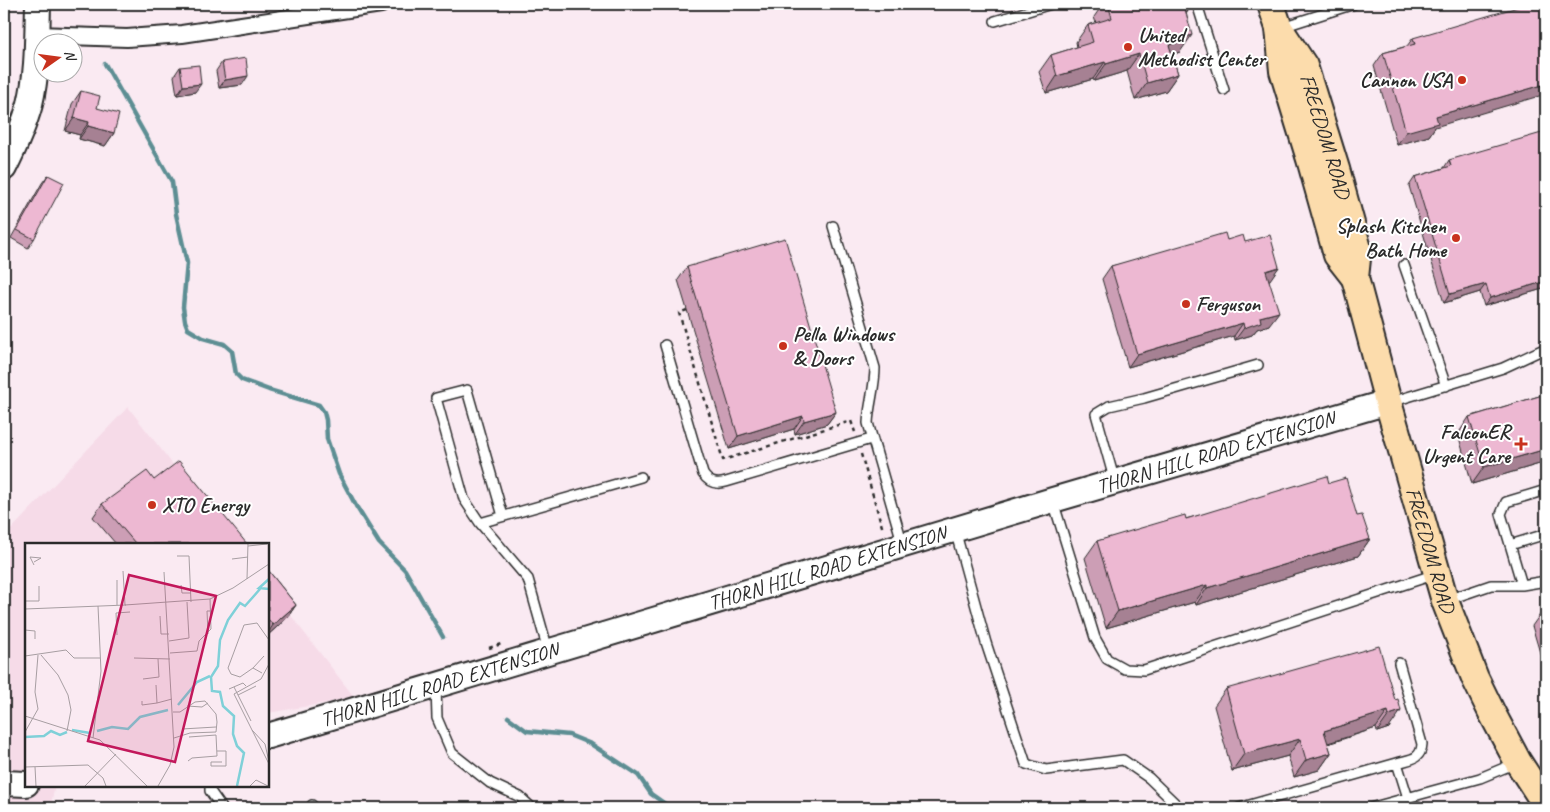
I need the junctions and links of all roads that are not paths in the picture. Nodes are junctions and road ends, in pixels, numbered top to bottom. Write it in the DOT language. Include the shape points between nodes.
graph roads {
  1 [pos="38,4"];
  2 [pos="382,4"];
  3 [pos="1051,4"];
  4 [pos="1197,4"];
  5 [pos="1271,4"];
  6 [pos="1354,4"];
  7 [pos="995,21"];
  8 [pos="1279,28"];
  9 [pos="37,32"];
  10 [pos="82,36"];
  11 [pos="33,82"];
  12 [pos="1224,90"];
  13 [pos="4,168"];
  14 [pos="833,226"];
  15 [pos="1404,264"];
  16 [pos="665,345"];
  17 [pos="1546,348"];
  18 [pos="1258,365"];
  19 [pos="1446,386"];
  20 [pos="1388,402"];
  21 [pos="871,439"];
  22 [pos="641,477"];
  23 [pos="1115,482"];
  24 [pos="1546,490"];
  25 [pos="1053,500"];
  26 [pos="503,516"];
  27 [pos="480,523"];
  28 [pos="955,530"];
  29 [pos="1546,534"];
  30 [pos="903,545"];
  31 [pos="1510,546"];
  32 [pos="1436,573"];
  33 [pos="1546,581"];
  34 [pos="1522,585"];
  35 [pos="1445,601"];
  36 [pos="549,652"];
  37 [pos="1399,663"];
  38 [pos="436,685"];
  39 [pos="269,736"];
  40 [pos="1518,762"];
  41 [pos="1397,763"];
  42 [pos="4,784"];
  43 [pos="25,784"];
  44 [pos="210,787"];
  45 [pos="520,797"];
  46 [pos="1408,798"];
  47 [pos="1546,805"];
  48 [pos="222,808"];
  49 [pos="521,808"];
  50 [pos="532,808"];
  51 [pos="1180,808"];
  52 [pos="1239,808"];
  53 [pos="1370,808"];
  1 -- 9 [label="street"];
  2 -- 10 [label="street" via="182,34 127,38"];
  3 -- 7 [label="lane"];
  4 -- 12 [label="lane"];
  5 -- 8 [label="main road, FREEDOM ROAD"];
  6 -- 8 [label="lane"];
  8 -- 20 [label="main road, FREEDOM ROAD" via="1304,66 1323,125 1358,249 1355,278"];
  11 -- 13 [label="street" via="30,104"];
  14 -- 21 [label="lane" via="875,368 868,411"];
  15 -- 19 [label="lane"];
  16 -- 21 [label="lane" via="703,474 712,483 719,484"];
  17 -- 19 [label="lane" via="1503,368"];
  18 -- 23 [label="lane" via="1109,406 1096,414"];
  19 -- 20 [label="lane"];
  20 -- 23 [label="street, THORN HILL ROAD EXTENSION"];
  20 -- 32 [label="main road, FREEDOM ROAD"];
  21 -- 30 [label="lane"];
  22 -- 26 [label="lane"];
  23 -- 25 [label="street, THORN HILL ROAD EXTENSION"];
  24 -- 31 [label="lane" via="1506,502 1501,514"];
  25 -- 28 [label="street, THORN HILL ROAD EXTENSION"];
  25 -- 32 [label="lane" via="1095,638 1106,659 1125,669 1144,670"];
  26 -- 27 [label="lane"];
  26 -- 27 [label="lane" via="468,390 436,398 464,499"];
  27 -- 36 [label="lane" via="528,579"];
  28 -- 30 [label="street, THORN HILL ROAD EXTENSION"];
  28 -- 51 [label="lane" via="986,643 1026,764 1046,770 1124,760"];
  29 -- 31 [label="lane"];
  30 -- 36 [label="street, THORN HILL ROAD EXTENSION"];
  31 -- 34 [label="lane"];
  32 -- 35 [label="main road, FREEDOM ROAD"];
  33 -- 34 [label="lane"];
  34 -- 35 [label="lane" via="1491,585"];
  35 -- 40 [label="main road, FREEDOM ROAD" via="1475,678"];
  36 -- 38 [label="street, THORN HILL ROAD EXTENSION"];
  37 -- 41 [label="lane" via="1422,751 1418,756"];
  38 -- 39 [label="street, THORN HILL ROAD EXTENSION"];
  38 -- 45 [label="lane" via="437,718 452,752 490,783"];
  40 -- 46 [label="lane" via="1480,778"];
  40 -- 47 [label="main road, FREEDOM ROAD"];
  41 -- 46 [label="lane"];
  41 -- 52 [label="lane"];
  42 -- 43 [label="street"];
  44 -- 48 [label="lane"];
  45 -- 49 [label="lane"];
  45 -- 50 [label="lane"];
  46 -- 53 [label="lane"];
}
